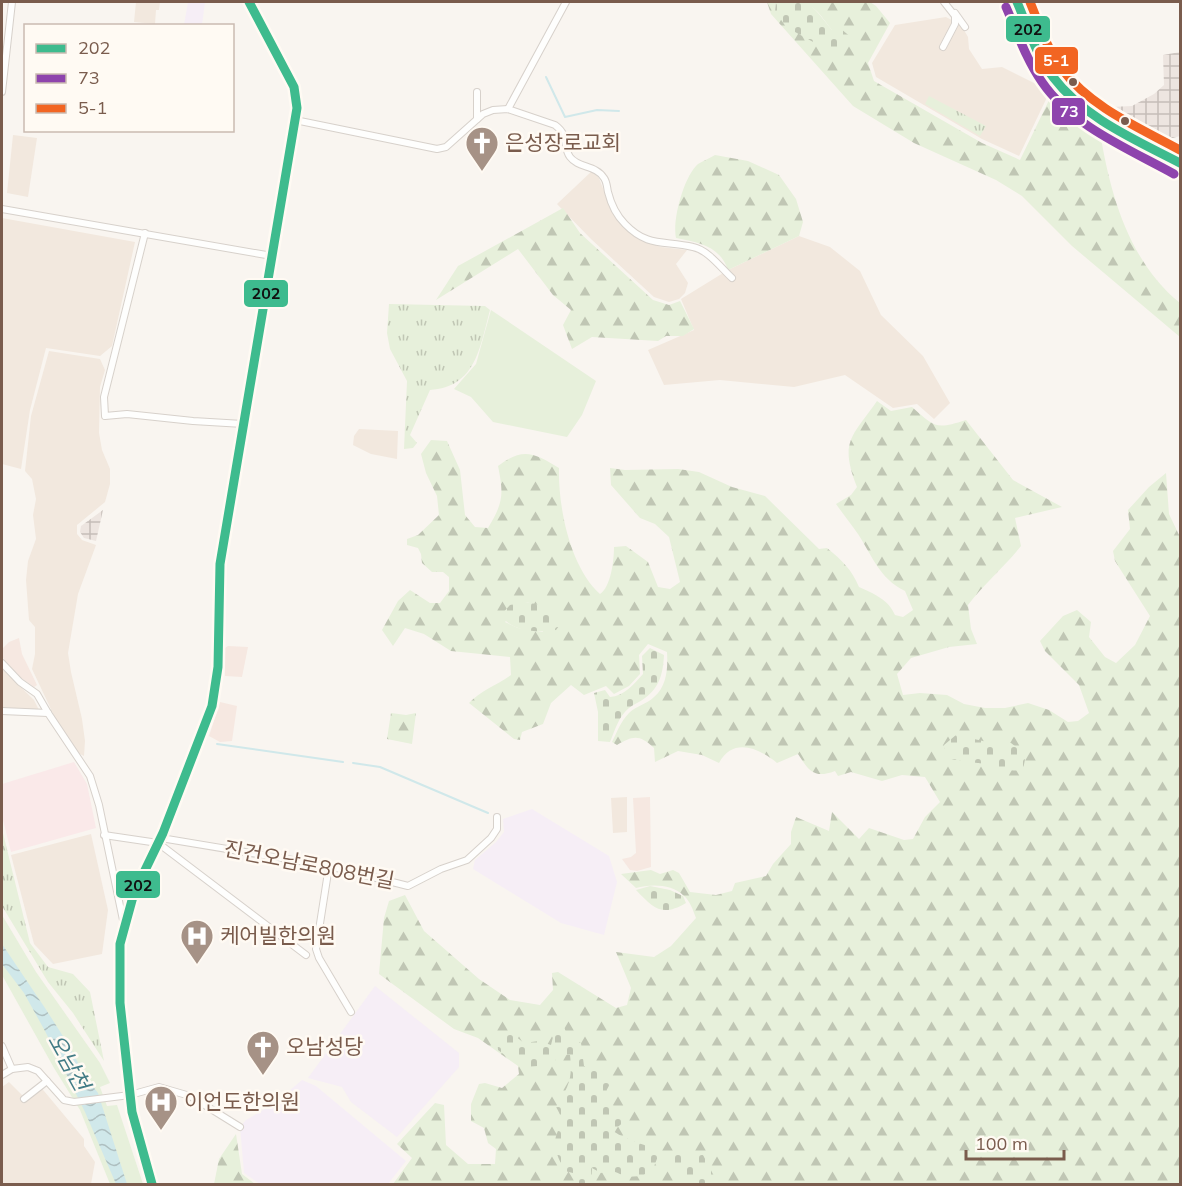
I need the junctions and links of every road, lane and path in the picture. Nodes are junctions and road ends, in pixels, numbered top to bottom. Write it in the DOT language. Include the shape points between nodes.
graph roads {
  1 [pos="12,2"];
  2 [pos="249,2"];
  3 [pos="566,2"];
  4 [pos="945,2"];
  5 [pos="1017,2"];
  6 [pos="950,7"];
  7 [pos="965,27"];
  8 [pos="943,47"];
  9 [pos="2,92"];
  10 [pos="477,92"];
  11 [pos="508,109"];
  12 [pos="477,119"];
  13 [pos="296,120"];
  14 [pos="1180,163"];
  15 [pos="2,209"];
  16 [pos="145,233"];
  17 [pos="272,256"];
  18 [pos="732,278"];
  19 [pos="243,424"];
  20 [pos="2,663"];
  21 [pos="2,711"];
  22 [pos="48,713"];
  23 [pos="497,817"];
  24 [pos="104,835"];
  25 [pos="160,841"];
  26 [pos="329,866"];
  27 [pos="124,925"];
  28 [pos="306,955"];
  29 [pos="351,1012"];
  30 [pos="2,1046"];
  31 [pos="12,1069"];
  32 [pos="2,1075"];
  33 [pos="47,1081"];
  34 [pos="130,1095"];
  35 [pos="24,1099"];
  36 [pos="240,1127"];
  37 [pos="152,1185"];
  1 -- 9 [label="street"];
  2 -- 13 [label="main road" via="294,87"];
  3 -- 11 [label="street"];
  4 -- 6 [label="street"];
  5 -- 14 [label="main road" via="1042,59 1063,89 1097,116"];
  6 -- 7 [label="street"];
  6 -- 8 [label="street" via="955,24"];
  10 -- 12 [label="street"];
  11 -- 12 [label="street" via="493,110"];
  11 -- 18 [label="street" via="560,129 570,157 595,168 605,179 615,212 636,233 663,244 694,247"];
  12 -- 13 [label="street" via="446,147 437,148"];
  13 -- 17 [label="main road"];
  15 -- 16 [label="street"];
  16 -- 17 [label="street"];
  16 -- 19 [label="street" via="104,397 105,416 127,414"];
  17 -- 19 [label="main road"];
  19 -- 25 [label="main road" via="220,564 217,683 205,727"];
  20 -- 22 [label="street" via="37,694"];
  21 -- 22 [label="street"];
  22 -- 24 [label="street" via="90,776"];
  23 -- 26 [label="street, 진건오남로808번길" via="497,829 491,838 467,860 441,868 408,886"];
  24 -- 25 [label="street, 진건오남로808번길"];
  24 -- 27 [label="street"];
  25 -- 26 [label="street, 진건오남로808번길"];
  25 -- 27 [label="main road" via="134,893"];
  25 -- 28 [label="street"];
  26 -- 29 [label="street" via="316,949"];
  27 -- 34 [label="main road" via="119,997"];
  30 -- 31 [label="street"];
  31 -- 32 [label="street"];
  31 -- 33 [label="street" via="28,1067"];
  33 -- 34 [label="street" via="64,1100 74,1102"];
  33 -- 35 [label="street"];
  34 -- 36 [label="street" via="159,1087 190,1096"];
  34 -- 37 [label="main road"];
}
